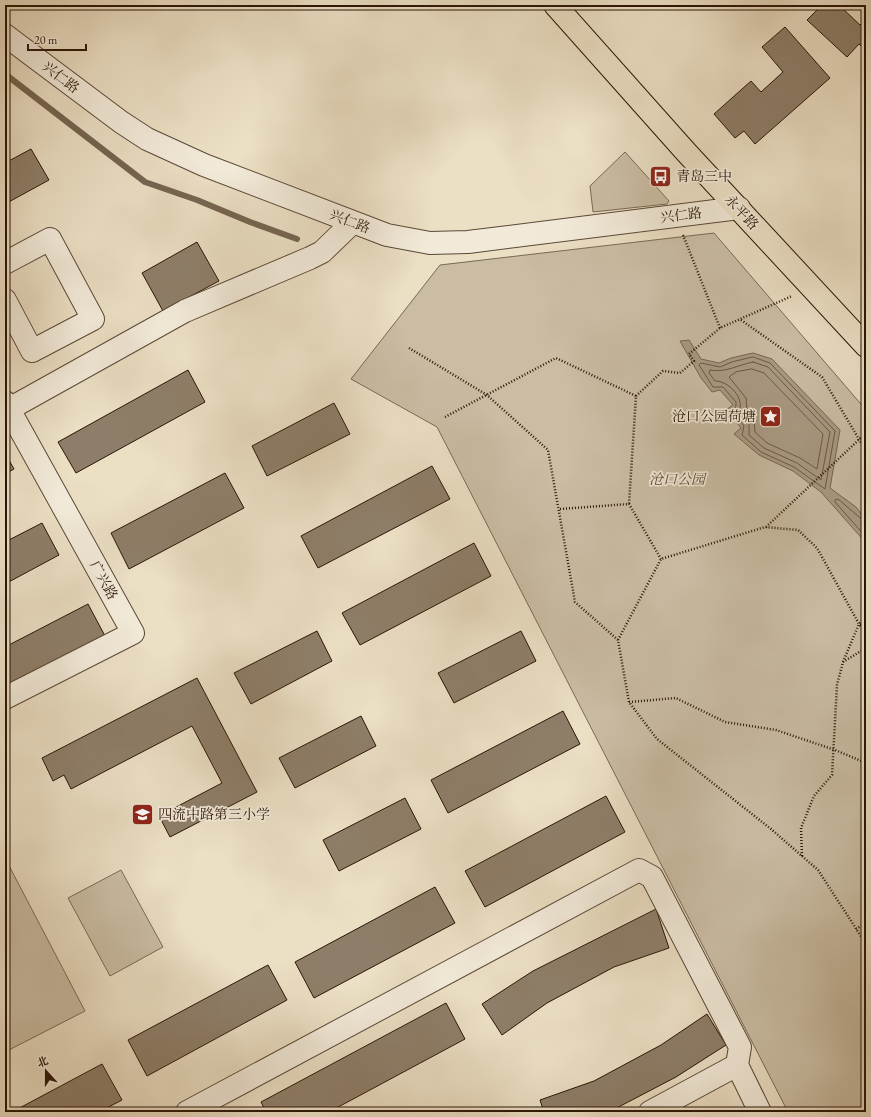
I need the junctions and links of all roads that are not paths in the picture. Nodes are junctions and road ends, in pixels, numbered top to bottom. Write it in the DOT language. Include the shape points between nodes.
graph roads {
  1 [pos="555,5"];
  2 [pos="5,35"];
  3 [pos="739,208"];
  4 [pos="353,222"];
  5 [pos="5,263"];
  6 [pos="7,308"];
  7 [pos="865,343"];
  8 [pos="7,406"];
  9 [pos="5,698"];
  10 [pos="737,1065"];
  11 [pos="187,1112"];
  12 [pos="650,1112"];
  13 [pos="760,1112"];
  1 -- 3 [label="main road, 永平路"];
  2 -- 4 [label="street, 兴仁路" via="147,139 204,165"];
  3 -- 4 [label="street, 兴仁路" via="460,242 430,242 387,236"];
  3 -- 7 [label="main road, 永平路"];
  4 -- 8 [label="street" via="322,252 185,311"];
  5 -- 6 [label="street" via="50,239 93,319 32,351"];
  8 -- 9 [label="street, 广兴路" via="133,633"];
  10 -- 11 [label="street" via="740,1047 652,877 639,870"];
  10 -- 12 [label="street"];
  10 -- 13 [label="street"];
}
